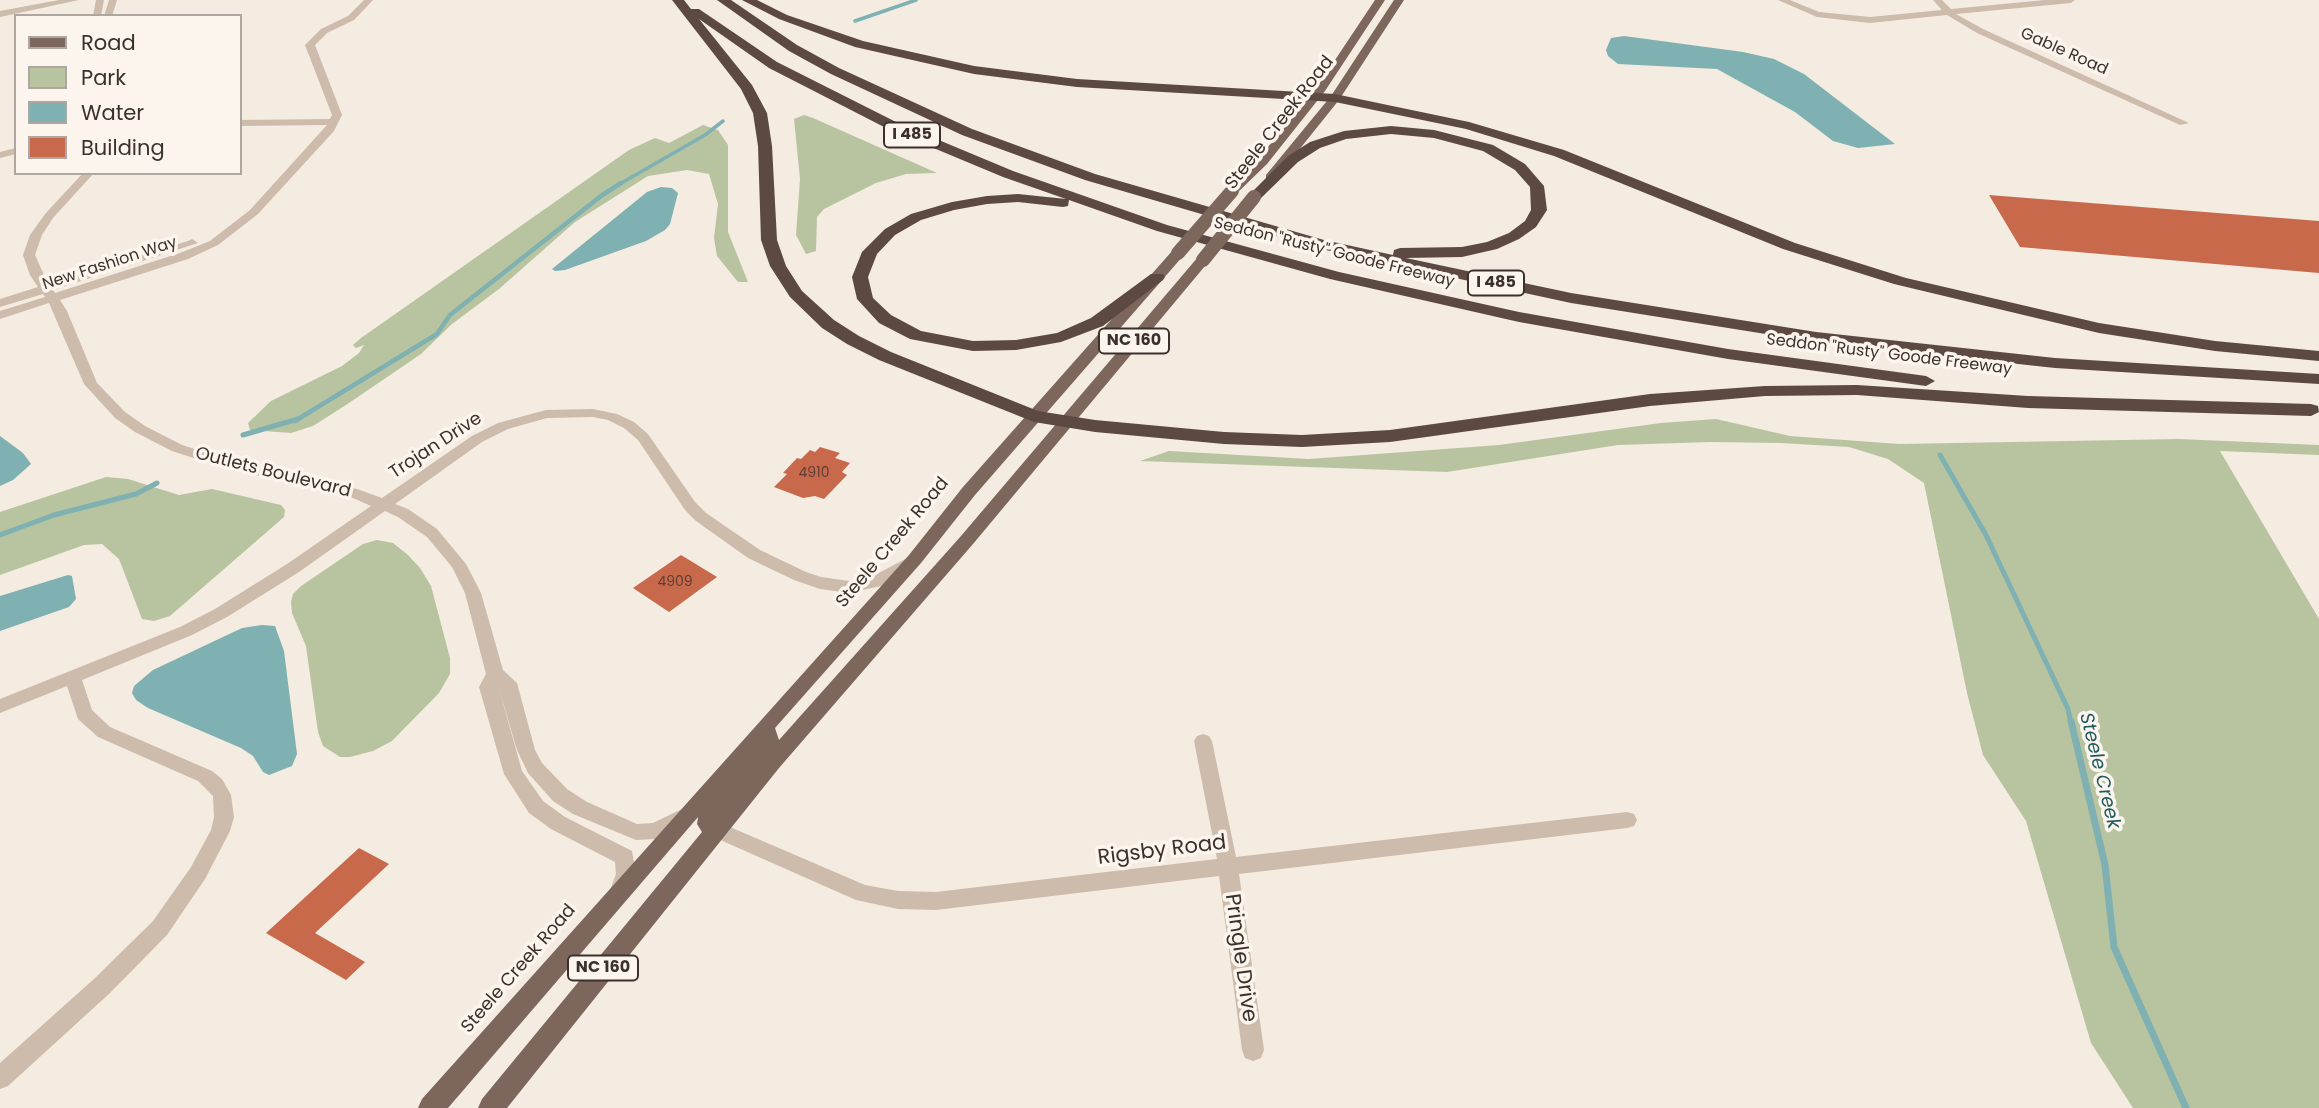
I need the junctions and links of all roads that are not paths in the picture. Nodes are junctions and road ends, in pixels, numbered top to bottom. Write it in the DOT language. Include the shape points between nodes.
graph roads {
  1 [pos="51,0"];
  2 [pos="74,0"];
  3 [pos="369,0"];
  4 [pos="680,0"];
  5 [pos="723,0"];
  6 [pos="748,0"];
  7 [pos="1380,0"];
  8 [pos="1399,0"];
  9 [pos="1782,0"];
  10 [pos="1937,0"];
  11 [pos="2071,0"];
  12 [pos="0,12"];
  13 [pos="1950,14"];
  14 [pos="1314,97"];
  15 [pos="1335,99"];
  16 [pos="242,122"];
  17 [pos="333,122"];
  18 [pos="2184,123"];
  19 [pos="87,175"];
  20 [pos="1254,197"];
  21 [pos="1155,198"];
  22 [pos="1162,228"];
  23 [pos="1157,276"];
  24 [pos="50,294"];
  25 [pos="0,303"];
  26 [pos="0,315"];
  27 [pos="2319,356"];
  28 [pos="2319,379"];
  29 [pos="2315,411"];
  30 [pos="1034,416"];
  31 [pos="1065,422"];
  32 [pos="384,504"];
  33 [pos="915,559"];
  34 [pos="495,674"];
  35 [pos="72,676"];
  36 [pos="0,706"];
  37 [pos="765,726"];
  38 [pos="1203,741"];
  39 [pos="690,811"];
  40 [pos="1627,820"];
  41 [pos="716,829"];
  42 [pos="1228,866"];
  43 [pos="620,890"];
  44 [pos="1252,1050"];
  45 [pos="0,1079"];
  46 [pos="431,1108"];
  47 [pos="491,1108"];
  1 -- 12 [label="street"];
  2 -- 12 [label="street"];
  3 -- 17 [label="street" via="310,45 337,115"];
  4 -- 22 [label="highway, Seddon \"Rusty\" Goode Freeway / I 485" via="749,50 838,101 1008,174"];
  4 -- 30 [label="highway" via="747,88 760,113 769,240 778,266 796,294 853,340"];
  5 -- 21 [label="highway, Seddon \"Rusty\" Goode Freeway / I 485" via="793,48 908,107 1036,158"];
  6 -- 14 [label="highway" via="811,29 859,44 974,70 1077,83"];
  7 -- 14 [label="main road, Steele Creek Road / NC 160"];
  8 -- 15 [label="main road, Steele Creek Road / NC 160"];
  9 -- 13 [label="street" via="1817,14 1855,20"];
  10 -- 13 [label="street, Gable Road"];
  11 -- 13 [label="street"];
  13 -- 18 [label="street, Gable Road"];
  14 -- 15 [label="highway"];
  14 -- 23 [label="main road, Steele Creek Road / NC 160, bridge" via="1263,161"];
  15 -- 20 [label="main road, Steele Creek Road / NC 160"];
  15 -- 27 [label="highway" via="1520,140 1789,246 1964,298 2141,335"];
  16 -- 17 [label="street"];
  17 -- 24 [label="street, New Fashion Way" via="273,195 205,248"];
  19 -- 24 [label="street, Outlets Boulevard" via="32,242 30,262"];
  20 -- 21 [label="highway" via="1293,159 1315,145 1344,135 1391,130 1449,136 1500,153 1532,179 1540,202 1531,224 1503,242 1428,254 1379,250"];
  20 -- 31 [label="main road, Steele Creek Road / NC 160, bridge"];
  21 -- 28 [label="highway, Seddon \"Rusty\" Goode Freeway / I 485" via="1439,272 1695,319 1929,351"];
  22 -- 23 [label="highway" via="1055,201 970,202 933,211 890,232 870,252 860,277 873,310 899,328 952,344 996,347 1080,330 1112,312"];
  22 -- 29 [label="highway, Seddon \"Rusty\" Goode Freeway / I 485" via="1415,294 1728,354 2006,390"];
  23 -- 30 [label="main road, Steele Creek Road / NC 160"];
  24 -- 25 [label="street, New Fashion Way"];
  24 -- 26 [label="street, New Fashion Way"];
  24 -- 32 [label="street, Outlets Boulevard" via="92,383 120,415 140,429 213,461 336,488"];
  29 -- 31 [label="highway" via="1803,390 1650,400 1345,439 1224,438"];
  30 -- 31 [label="highway"];
  30 -- 33 [label="main road, Steele Creek Road / NC 160"];
  31 -- 41 [label="main road, Steele Creek Road / NC 160"];
  32 -- 33 [label="street, Trojan Drive" via="492,431 535,416 578,412 612,417 633,428 701,517 754,554 800,576 849,587 875,582"];
  32 -- 34 [label="street, Outlets Boulevard" via="432,533 458,564 473,593"];
  32 -- 35 [label="street, Trojan Drive" via="221,613"];
  33 -- 37 [label="main road, Steele Creek Road / NC 160"];
  34 -- 39 [label="street, Outlets Boulevard" via="508,683 535,768 569,802 646,833"];
  34 -- 43 [label="street, Outlets Boulevard" via="488,687 516,780 536,807 558,823 625,858"];
  35 -- 36 [label="street, Trojan Drive"];
  35 -- 45 [label="street" via="84,714 104,732 205,776 222,795 224,817 198,873 160,928"];
  37 -- 39 [label="main road, Steele Creek Road / NC 160"];
  37 -- 41 [label="main road" via="769,743 708,818 708,824"];
  38 -- 42 [label="street, Pringle Drive"];
  39 -- 43 [label="main road, Steele Creek Road / NC 160"];
  40 -- 42 [label="street, Rigsby Road"];
  41 -- 42 [label="street, Rigsby Road" via="863,894 898,900 936,901"];
  41 -- 47 [label="main road, Steele Creek Road / NC 160"];
  42 -- 44 [label="street, Pringle Drive"];
  43 -- 46 [label="main road, Steele Creek Road / NC 160"];
}
